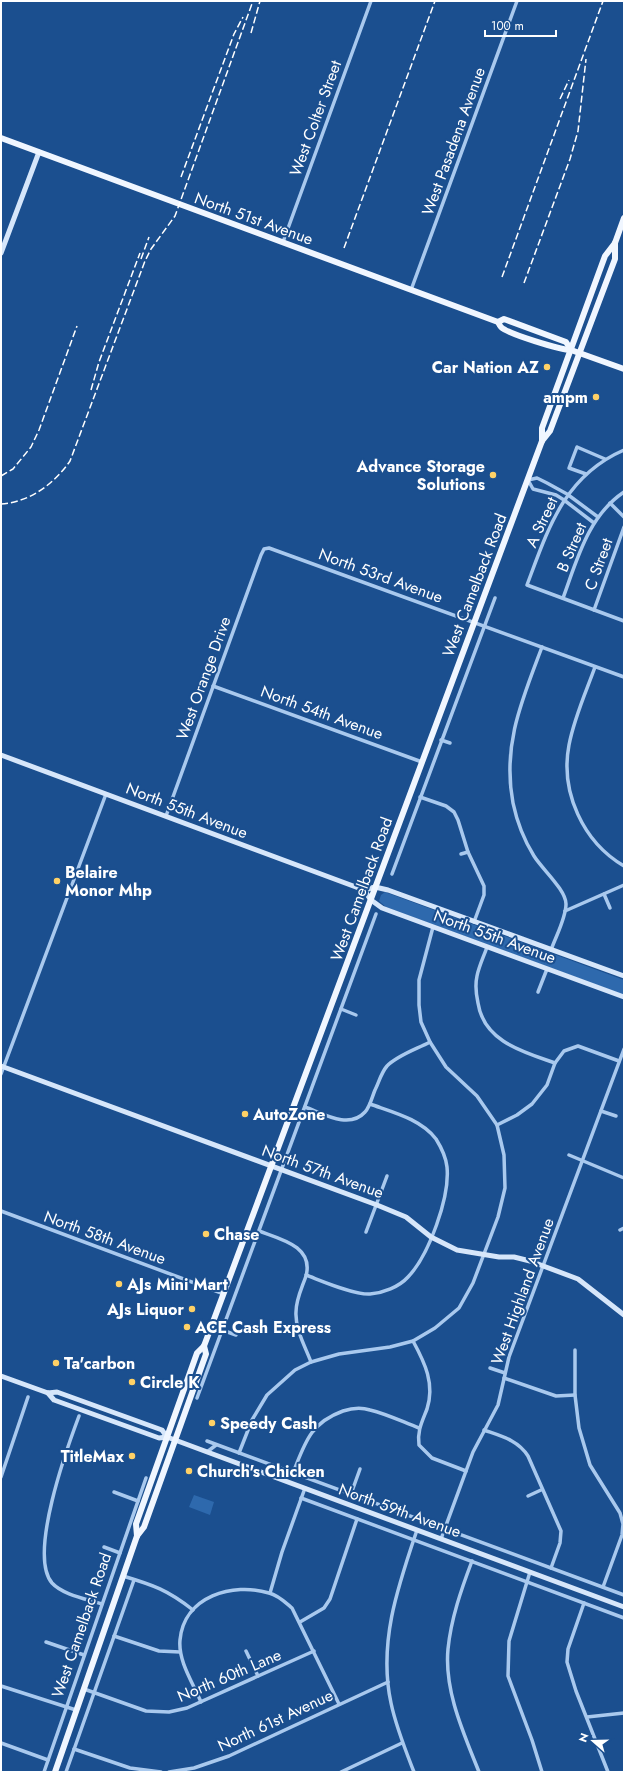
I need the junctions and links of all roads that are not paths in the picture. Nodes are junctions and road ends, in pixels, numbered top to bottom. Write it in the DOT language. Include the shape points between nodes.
graph roads {
  1 [pos="371,1"];
  2 [pos="517,1"];
  3 [pos="1,138"];
  4 [pos="39,152"];
  5 [pos="624,218"];
  6 [pos="282,243"];
  7 [pos="615,243"];
  8 [pos="1,253"];
  9 [pos="411,290"];
  10 [pos="571,350"];
  11 [pos="579,352"];
  12 [pos="624,369"];
  13 [pos="542,441"];
  14 [pos="624,450"];
  15 [pos="605,460"];
  16 [pos="586,474"];
  17 [pos="528,480"];
  18 [pos="624,492"];
  19 [pos="567,494"];
  20 [pos="564,500"];
  21 [pos="610,503"];
  22 [pos="598,517"];
  23 [pos="624,517"];
  24 [pos="594,523"];
  25 [pos="624,527"];
  26 [pos="264,549"];
  27 [pos="495,598"];
  28 [pos="563,598"];
  29 [pos="594,610"];
  30 [pos="624,621"];
  31 [pos="474,622"];
  32 [pos="485,626"];
  33 [pos="542,647"];
  34 [pos="595,666"];
  35 [pos="624,677"];
  36 [pos="213,686"];
  37 [pos="442,740"];
  38 [pos="450,743"];
  39 [pos="1,755"];
  40 [pos="422,762"];
  41 [pos="106,794"];
  42 [pos="420,797"];
  43 [pos="166,816"];
  44 [pos="468,852"];
  45 [pos="461,854"];
  46 [pos="624,866"];
  47 [pos="392,874"];
  48 [pos="624,885"];
  49 [pos="375,887"];
  50 [pos="364,890"];
  51 [pos="604,894"];
  52 [pos="371,900"];
  53 [pos="610,908"];
  54 [pos="565,911"];
  55 [pos="376,914"];
  56 [pos="474,922"];
  57 [pos="434,927"];
  58 [pos="487,947"];
  59 [pos="551,950"];
  60 [pos="546,969"];
  61 [pos="624,976"];
  62 [pos="538,992"];
  63 [pos="624,997"];
  64 [pos="341,1010"];
  65 [pos="356,1015"];
  66 [pos="430,1042"];
  67 [pos="624,1049"];
  68 [pos="619,1061"];
  69 [pos="555,1063"];
  70 [pos="2,1066"];
  71 [pos="1,1074"];
  72 [pos="370,1104"];
  73 [pos="305,1107"];
  74 [pos="601,1111"];
  75 [pos="616,1116"];
  76 [pos="497,1125"];
  77 [pos="569,1154"];
  78 [pos="583,1161"];
  79 [pos="272,1166"];
  80 [pos="282,1169"];
  81 [pos="386,1176"];
  82 [pos="624,1178"];
  83 [pos="377,1205"];
  84 [pos="1,1211"];
  85 [pos="259,1231"];
  86 [pos="366,1232"];
  87 [pos="431,1237"];
  88 [pos="484,1255"];
  89 [pos="544,1266"];
  90 [pos="306,1275"];
  91 [pos="224,1294"];
  92 [pos="624,1315"];
  93 [pos="222,1330"];
  94 [pos="236,1335"];
  95 [pos="413,1341"];
  96 [pos="204,1346"];
  97 [pos="575,1350"];
  98 [pos="311,1362"];
  99 [pos="490,1368"];
  100 [pos="505,1373"];
  101 [pos="1,1376"];
  102 [pos="504,1378"];
  103 [pos="198,1387"];
  104 [pos="48,1393"];
  105 [pos="575,1395"];
  106 [pos="28,1397"];
  107 [pos="197,1398"];
  108 [pos="79,1416"];
  109 [pos="419,1428"];
  110 [pos="484,1430"];
  111 [pos="166,1437"];
  112 [pos="175,1440"];
  113 [pos="207,1441"];
  114 [pos="216,1445"];
  115 [pos="207,1452"];
  116 [pos="239,1453"];
  117 [pos="360,1469"];
  118 [pos="466,1471"];
  119 [pos="293,1473"];
  120 [pos="1,1478"];
  121 [pos="146,1478"];
  122 [pos="145,1488"];
  123 [pos="305,1488"];
  124 [pos="541,1490"];
  125 [pos="114,1492"];
  126 [pos="351,1494"];
  127 [pos="528,1496"];
  128 [pos="301,1498"];
  129 [pos="138,1501"];
  130 [pos="357,1519"];
  131 [pos="445,1529"];
  132 [pos="417,1530"];
  133 [pos="137,1536"];
  134 [pos="441,1539"];
  135 [pos="414,1540"];
  136 [pos="104,1547"];
  137 [pos="120,1553"];
  138 [pos="472,1561"];
  139 [pos="550,1568"];
  140 [pos="530,1572"];
  141 [pos="123,1576"];
  142 [pos="134,1580"];
  143 [pos="527,1582"];
  144 [pos="602,1587"];
  145 [pos="270,1593"];
  146 [pos="624,1595"];
  147 [pos="584,1603"];
  148 [pos="102,1604"];
  149 [pos="624,1607"];
  150 [pos="193,1610"];
  151 [pos="624,1618"];
  152 [pos="300,1622"];
  153 [pos="114,1636"];
  154 [pos="46,1642"];
  155 [pos="246,1651"];
  156 [pos="314,1651"];
  157 [pos="180,1652"];
  158 [pos="84,1655"];
  159 [pos="258,1676"];
  160 [pos="388,1682"];
  161 [pos="1,1686"];
  162 [pos="84,1689"];
  163 [pos="94,1692"];
  164 [pos="201,1702"];
  165 [pos="339,1704"];
  166 [pos="66,1707"];
  167 [pos="76,1710"];
  168 [pos="624,1713"];
  169 [pos="587,1717"];
  170 [pos="1,1743"];
  171 [pos="402,1743"];
  172 [pos="74,1749"];
  173 [pos="48,1760"];
  174 [pos="348,1771"];
  175 [pos="44,1772"];
  176 [pos="55,1772"];
  177 [pos="66,1772"];
  178 [pos="161,1772"];
  179 [pos="170,1772"];
  180 [pos="341,1772"];
  181 [pos="414,1772"];
  182 [pos="478,1772"];
  183 [pos="542,1772"];
  184 [pos="608,1772"];
  1 -- 6 [label="street, West Colter Street"];
  2 -- 9 [label="street, West Pasadena Avenue"];
  3 -- 4 [label="main road, North 51st Avenue"];
  4 -- 6 [label="main road, North 51st Avenue"];
  4 -- 8 [label="street"];
  5 -- 7 [label="main road, West Camelback Road"];
  6 -- 9 [label="main road, North 51st Avenue"];
  7 -- 10 [label="main road, West Camelback Road" via="605,256"];
  7 -- 11 [label="main road, West Camelback Road" via="616,259"];
  9 -- 10 [label="main road, North 51st Avenue" via="498,322 501,328 563,350"];
  10 -- 11 [label="main road, North 51st Avenue"];
  10 -- 13 [label="main road, West Camelback Road" via="542,428"];
  11 -- 12 [label="main road, North 51st Avenue"];
  11 -- 13 [label="main road, West Camelback Road" via="550,431"];
  13 -- 17 [label="main road, West Camelback Road"];
  14 -- 15 [label="street, A Street"];
  15 -- 16 [label="street, A Street"];
  15 -- 16 [label="street" via="577,446 569,468"];
  16 -- 19 [label="street, A Street"];
  17 -- 19 [label="street" via="537,478"];
  17 -- 20 [label="street" via="533,489 556,495"];
  17 -- 31 [label="main road, West Camelback Road"];
  18 -- 21 [label="street, B Street"];
  19 -- 20 [label="street, A Street"];
  19 -- 22 [label="street"];
  20 -- 24 [label="street"];
  20 -- 28 [label="street, A Street" via="550,525 527,585"];
  21 -- 22 [label="street, B Street"];
  21 -- 23 [label="street"];
  22 -- 24 [label="street, B Street"];
  24 -- 28 [label="street, B Street"];
  25 -- 29 [label="street, C Street"];
  26 -- 31 [label="street, North 53rd Avenue" via="269,548"];
  26 -- 36 [label="street, West Orange Drive"];
  27 -- 32 [label="street, West Camelback Road"];
  28 -- 29 [label="street"];
  29 -- 30 [label="street"];
  31 -- 32 [label="street, North 53rd Avenue"];
  31 -- 40 [label="main road, West Camelback Road"];
  32 -- 33 [label="street, North 53rd Avenue"];
  32 -- 37 [label="street, West Camelback Road"];
  33 -- 34 [label="street, North 53rd Avenue"];
  33 -- 54 [label="street" via="513,729 510,782 516,815 525,839 535,857 564,894"];
  34 -- 35 [label="street, North 53rd Avenue"];
  34 -- 46 [label="street" via="568,746 568,783 586,829 602,849"];
  36 -- 40 [label="street, North 54th Avenue"];
  36 -- 43 [label="street, West Orange Drive"];
  37 -- 38 [label="street"];
  37 -- 42 [label="street, West Camelback Road"];
  39 -- 41 [label="street, North 55th Avenue"];
  40 -- 49 [label="main road, West Camelback Road"];
  41 -- 43 [label="street, North 55th Avenue"];
  41 -- 70 [label="street"];
  42 -- 44 [label="street" via="446,806 454,812"];
  42 -- 47 [label="street, West Camelback Road"];
  43 -- 50 [label="street, North 55th Avenue"];
  44 -- 45 [label="street"];
  44 -- 56 [label="street" via="485,890"];
  48 -- 51 [label="street"];
  49 -- 50 [label="street"];
  49 -- 52 [label="main road, West Camelback Road"];
  49 -- 56 [label="street, North 55th Avenue"];
  50 -- 52 [label="street, North 55th Avenue"];
  51 -- 53 [label="street"];
  51 -- 54 [label="street"];
  52 -- 57 [label="street, North 55th Avenue" via="382,908"];
  52 -- 79 [label="main road, West Camelback Road"];
  54 -- 59 [label="street"];
  55 -- 64 [label="street, West Camelback Road"];
  56 -- 59 [label="street, North 55th Avenue"];
  57 -- 58 [label="street, North 55th Avenue"];
  57 -- 66 [label="street" via="419,980 421,1022"];
  58 -- 60 [label="street, North 55th Avenue"];
  58 -- 69 [label="street" via="477,976 479,1013 491,1032 503,1041 516,1049"];
  59 -- 61 [label="street, North 55th Avenue"];
  60 -- 62 [label="street"];
  60 -- 63 [label="street, North 55th Avenue"];
  64 -- 65 [label="street"];
  64 -- 73 [label="street, West Camelback Road"];
  66 -- 72 [label="street" via="388,1066"];
  66 -- 76 [label="street" via="446,1067 477,1096"];
  67 -- 68 [label="street, West Highland Avenue"];
  68 -- 69 [label="street" via="578,1046 564,1051"];
  68 -- 74 [label="street, West Highland Avenue"];
  69 -- 76 [label="street" via="547,1085 532,1104"];
  70 -- 71 [label="street"];
  70 -- 79 [label="street, North 57th Avenue"];
  72 -- 73 [label="street" via="358,1118 348,1120 341,1120"];
  72 -- 87 [label="street" via="410,1119 426,1129 443,1152 447,1166 446,1194"];
  73 -- 80 [label="street, West Camelback Road"];
  74 -- 75 [label="street"];
  74 -- 78 [label="street, West Highland Avenue"];
  76 -- 88 [label="street" via="504,1155 505,1188"];
  77 -- 78 [label="street"];
  78 -- 82 [label="street"];
  78 -- 89 [label="street, West Highland Avenue"];
  79 -- 80 [label="street, North 57th Avenue"];
  79 -- 91 [label="main road, West Camelback Road"];
  80 -- 83 [label="street, North 57th Avenue"];
  80 -- 85 [label="street, West Camelback Road"];
  81 -- 83 [label="street"];
  83 -- 86 [label="street"];
  83 -- 87 [label="street, North 57th Avenue" via="406,1217"];
  84 -- 91 [label="street, North 58th Avenue"];
  85 -- 90 [label="street" via="297,1247 306,1258"];
  85 -- 93 [label="street, West Camelback Road"];
  87 -- 88 [label="street, North 57th Avenue" via="464,1252"];
  87 -- 90 [label="street" via="408,1277 397,1286 383,1291 369,1294"];
  88 -- 89 [label="street, North 57th Avenue" via="514,1257"];
  88 -- 95 [label="street" via="473,1284 459,1308 435,1328"];
  89 -- 92 [label="street, North 57th Avenue" via="578,1279"];
  89 -- 100 [label="street, West Highland Avenue"];
  90 -- 98 [label="street" via="298,1300 296,1321"];
  91 -- 96 [label="main road, West Camelback Road"];
  93 -- 94 [label="street"];
  93 -- 103 [label="street, West Camelback Road"];
  95 -- 98 [label="street" via="390,1348 339,1354"];
  95 -- 109 [label="street" via="425,1363 430,1382 430,1396"];
  96 -- 103 [label="main road, West Camelback Road" via="206,1354"];
  96 -- 111 [label="main road, West Camelback Road" via="197,1353"];
  97 -- 105 [label="street"];
  98 -- 116 [label="street" via="295,1370 267,1394 252,1420"];
  99 -- 100 [label="street"];
  100 -- 102 [label="street, West Highland Avenue"];
  101 -- 104 [label="street, North 59th Avenue"];
  102 -- 105 [label="street" via="556,1396"];
  102 -- 110 [label="street, West Highland Avenue" via="498,1405"];
  103 -- 107 [label="street, West Camelback Road"];
  103 -- 112 [label="main road, West Camelback Road"];
  104 -- 111 [label="street, North 59th Avenue" via="54,1400 159,1438"];
  104 -- 111 [label="street, North 59th Avenue" via="57,1392 162,1430"];
  105 -- 144 [label="street" via="579,1428 590,1465 620,1513 622,1524 622,1535"];
  106 -- 120 [label="street"];
  108 -- 148 [label="street" via="54,1490 48,1526 46,1568 49,1578 56,1587"];
  109 -- 118 [label="street" via="419,1445 424,1452 432,1458"];
  109 -- 119 [label="street" via="369,1409 357,1408 327,1417 306,1441"];
  110 -- 118 [label="street, West Highland Avenue"];
  110 -- 124 [label="street" via="513,1440 522,1448 528,1456"];
  111 -- 112 [label="street, North 59th Avenue"];
  111 -- 122 [label="main road, West Camelback Road"];
  112 -- 115 [label="street, North 59th Avenue"];
  112 -- 133 [label="main road, West Camelback Road" via="144,1527"];
  113 -- 114 [label="street, North 59th Avenue"];
  114 -- 115 [label="street"];
  114 -- 116 [label="street, North 59th Avenue"];
  115 -- 123 [label="street, North 59th Avenue"];
  116 -- 119 [label="street, North 59th Avenue"];
  117 -- 126 [label="street"];
  118 -- 131 [label="street, West Highland Avenue"];
  119 -- 126 [label="street, North 59th Avenue"];
  121 -- 122 [label="street, West Camelback Road"];
  122 -- 129 [label="street, West Camelback Road"];
  122 -- 133 [label="main road, West Camelback Road" via="136,1524"];
  123 -- 128 [label="street"];
  123 -- 132 [label="street, North 59th Avenue"];
  124 -- 127 [label="street"];
  124 -- 139 [label="street" via="561,1531 560,1543"];
  125 -- 129 [label="street"];
  126 -- 131 [label="street, North 59th Avenue"];
  128 -- 130 [label="street, North 59th Avenue"];
  128 -- 145 [label="street"];
  129 -- 137 [label="street, West Camelback Road"];
  130 -- 135 [label="street, North 59th Avenue"];
  130 -- 152 [label="street" via="330,1600 324,1608"];
  131 -- 134 [label="street, West Highland Avenue"];
  131 -- 139 [label="street, North 59th Avenue"];
  132 -- 134 [label="street, North 59th Avenue"];
  132 -- 135 [label="street"];
  133 -- 141 [label="main road, West Camelback Road"];
  134 -- 140 [label="street, North 59th Avenue"];
  135 -- 138 [label="street, North 59th Avenue"];
  135 -- 160 [label="street" via="395,1596 390,1621 387,1647"];
  136 -- 137 [label="street"];
  137 -- 148 [label="street, West Camelback Road"];
  138 -- 143 [label="street, North 59th Avenue"];
  138 -- 182 [label="street" via="454,1616 448,1650 450,1681 458,1720"];
  139 -- 144 [label="street, North 59th Avenue"];
  140 -- 143 [label="street"];
  140 -- 149 [label="street, North 59th Avenue"];
  141 -- 142 [label="street"];
  141 -- 162 [label="main road, West Camelback Road"];
  142 -- 150 [label="street" via="165,1590"];
  142 -- 153 [label="street"];
  143 -- 147 [label="street, North 59th Avenue"];
  143 -- 183 [label="street" via="509,1641 508,1676"];
  144 -- 146 [label="street, North 59th Avenue"];
  145 -- 150 [label="street" via="252,1589 221,1591 204,1599"];
  145 -- 152 [label="street" via="292,1608"];
  147 -- 151 [label="street, North 59th Avenue"];
  147 -- 169 [label="street" via="568,1649 567,1662"];
  148 -- 158 [label="street, West Camelback Road"];
  150 -- 157 [label="street" via="182,1628"];
  152 -- 156 [label="street"];
  153 -- 157 [label="street" via="159,1651"];
  153 -- 163 [label="street"];
  154 -- 158 [label="street"];
  155 -- 159 [label="street"];
  156 -- 159 [label="street, North 60th Lane"];
  156 -- 165 [label="street"];
  157 -- 164 [label="street"];
  158 -- 166 [label="street, West Camelback Road"];
  159 -- 164 [label="street, North 60th Lane"];
  160 -- 165 [label="street, North 61st Avenue"];
  160 -- 171 [label="street" via="390,1701"];
  161 -- 166 [label="street"];
  162 -- 163 [label="street, North 60th Lane"];
  162 -- 167 [label="main road, West Camelback Road"];
  163 -- 164 [label="street, North 60th Lane" via="159,1712 187,1708"];
  163 -- 172 [label="street"];
  165 -- 179 [label="street, North 61st Avenue" via="229,1756 194,1768"];
  166 -- 167 [label="street"];
  166 -- 173 [label="street, West Camelback Road"];
  167 -- 176 [label="main road, West Camelback Road"];
  168 -- 169 [label="street"];
  169 -- 184 [label="street"];
  170 -- 173 [label="street"];
  171 -- 174 [label="street"];
  171 -- 181 [label="street"];
  172 -- 177 [label="street"];
  172 -- 178 [label="street" via="130,1768"];
  173 -- 175 [label="street, West Camelback Road"];
  174 -- 180 [label="street"];
}
